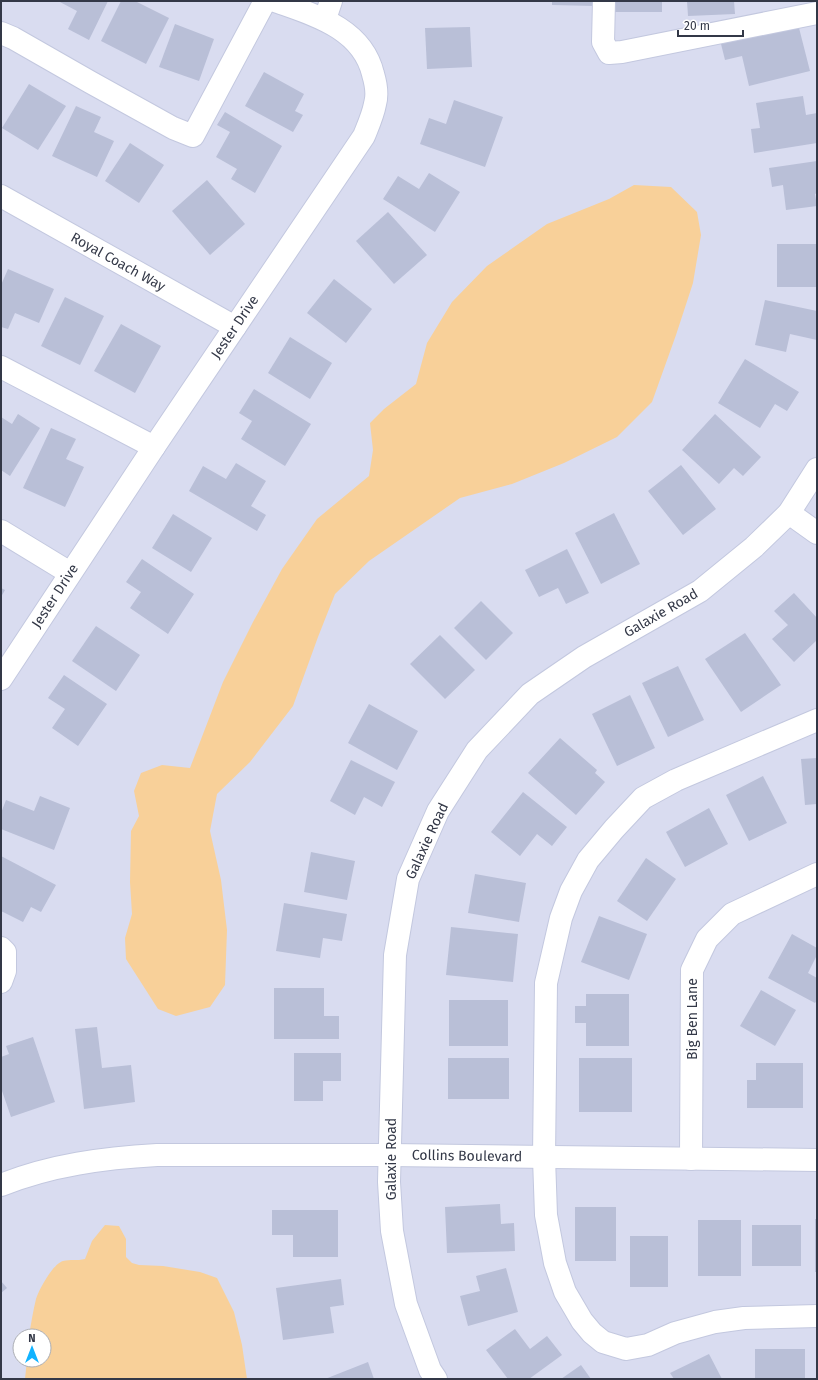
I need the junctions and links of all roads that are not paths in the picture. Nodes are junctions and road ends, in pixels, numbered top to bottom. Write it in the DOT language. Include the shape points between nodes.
graph roads {
  1 [pos="265,1"];
  2 [pos="275,1"];
  3 [pos="604,1"];
  4 [pos="328,10"];
  5 [pos="817,13"];
  6 [pos="1,33"];
  7 [pos="1,196"];
  8 [pos="235,327"];
  9 [pos="1,367"];
  10 [pos="154,447"];
  11 [pos="817,469"];
  12 [pos="789,513"];
  13 [pos="1,531"];
  14 [pos="817,533"];
  15 [pos="70,573"];
  16 [pos="1,679"];
  17 [pos="817,720"];
  18 [pos="817,874"];
  19 [pos="1,948"];
  20 [pos="1,982"];
  21 [pos="390,1155"];
  22 [pos="544,1158"];
  23 [pos="691,1159"];
  24 [pos="817,1160"];
  25 [pos="1,1185"];
  26 [pos="817,1316"];
  27 [pos="436,1379"];
  1 -- 6 [label="street" via="193,136 173,128"];
  2 -- 4 [label="street, Jester Drive"];
  3 -- 5 [label="street" via="604,42 609,53"];
  4 -- 8 [label="street, Jester Drive" via="371,63 377,89 375,104 364,136"];
  7 -- 8 [label="street, Royal Coach Way"];
  8 -- 10 [label="street, Jester Drive"];
  9 -- 10 [label="street"];
  10 -- 15 [label="street, Jester Drive"];
  11 -- 12 [label="street, Galaxie Road"];
  12 -- 14 [label="street"];
  12 -- 21 [label="street, Galaxie Road" via="754,547 700,591 584,657 530,694 477,750 438,811 408,879 395,955"];
  13 -- 15 [label="street"];
  15 -- 16 [label="street, Jester Drive"];
  17 -- 22 [label="street" via="676,780 643,798 588,860 561,918 546,983"];
  18 -- 23 [label="street, Big Ben Lane" via="732,914 707,939 692,970"];
  19 -- 20 [label="street" via="5,952 5,971"];
  21 -- 22 [label="street, Collins Boulevard"];
  21 -- 25 [label="street, Collins Boulevard" via="124,1156 71,1164"];
  21 -- 27 [label="street, Galaxie Road" via="392,1231 405,1297 430,1370"];
  22 -- 23 [label="street, Collins Boulevard"];
  22 -- 26 [label="street" via="546,1215 555,1263 565,1292 582,1321 604,1342 626,1349 648,1345 675,1333 716,1322 744,1318"];
  23 -- 24 [label="street, Collins Boulevard"];
}
